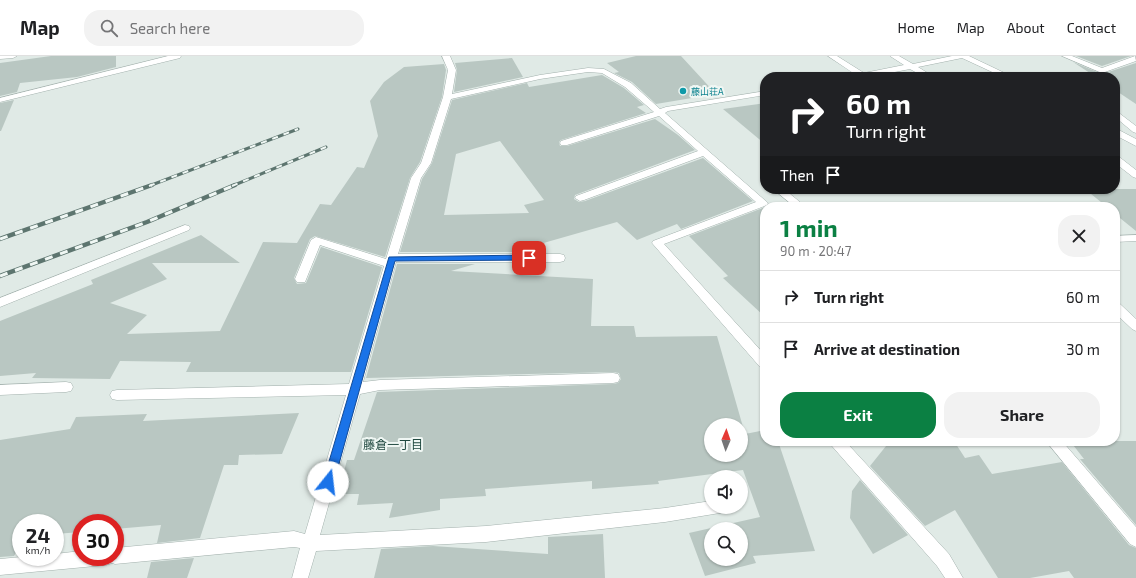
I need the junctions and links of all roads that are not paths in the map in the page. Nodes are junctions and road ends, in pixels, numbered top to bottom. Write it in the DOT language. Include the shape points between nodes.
graph roads {
  1 [pos="12,56"];
  2 [pos="177,56"];
  3 [pos="446,56"];
  4 [pos="832,56"];
  5 [pos="894,56"];
  6 [pos="963,56"];
  7 [pos="1066,56"];
  8 [pos="0,57"];
  9 [pos="1136,58"];
  10 [pos="912,66"];
  11 [pos="1102,71"];
  12 [pos="855,72"];
  13 [pos="881,72"];
  14 [pos="922,72"];
  15 [pos="998,72"];
  16 [pos="760,94"];
  17 [pos="447,97"];
  18 [pos="0,100"];
  19 [pos="660,113"];
  20 [pos="1120,117"];
  21 [pos="1136,130"];
  22 [pos="1120,134"];
  23 [pos="564,143"];
  24 [pos="1136,144"];
  25 [pos="705,152"];
  26 [pos="1120,162"];
  27 [pos="1136,175"];
  28 [pos="784,194"];
  29 [pos="580,198"];
  30 [pos="762,202"];
  31 [pos="795,202"];
  32 [pos="760,204"];
  33 [pos="185,228"];
  34 [pos="1136,238"];
  35 [pos="1120,240"];
  36 [pos="560,258"];
  37 [pos="391,261"];
  38 [pos="301,279"];
  39 [pos="0,303"];
  40 [pos="1120,311"];
  41 [pos="1136,326"];
  42 [pos="760,357"];
  43 [pos="613,378"];
  44 [pos="66,387"];
  45 [pos="0,390"];
  46 [pos="355,390"];
  47 [pos="117,395"];
  48 [pos="840,446"];
  49 [pos="1057,446"];
  50 [pos="704,510"];
  51 [pos="1136,539"];
  52 [pos="311,543"];
  53 [pos="124,555"];
  54 [pos="72,561"];
  55 [pos="0,568"];
  56 [pos="300,578"];
  57 [pos="955,578"];
  1 -- 8 [label="street"];
  2 -- 18 [label="street"];
  3 -- 17 [label="street" via="452,70"];
  4 -- 12 [label="street"];
  5 -- 10 [label="street"];
  6 -- 10 [label="street"];
  6 -- 15 [label="street"];
  7 -- 11 [label="street"];
  9 -- 11 [label="street"];
  10 -- 13 [label="street"];
  10 -- 14 [label="street"];
  16 -- 19 [label="street" via="666,109"];
  17 -- 19 [label="street" via="540,77 588,70 604,71 628,84"];
  17 -- 37 [label="street" via="426,163 416,178"];
  19 -- 23 [label="street"];
  19 -- 25 [label="street"];
  20 -- 21 [label="street"];
  22 -- 24 [label="street"];
  25 -- 29 [label="street"];
  25 -- 30 [label="street"];
  26 -- 27 [label="street"];
  28 -- 31 [label="street"];
  32 -- 42 [label="street" via="657,243"];
  33 -- 39 [label="street"];
  34 -- 35 [label="street"];
  36 -- 37 [label="street"];
  37 -- 38 [label="street" via="316,240"];
  37 -- 46 [label="street"];
  40 -- 41 [label="street"];
  43 -- 46 [label="street" via="380,385"];
  44 -- 45 [label="street"];
  46 -- 47 [label="street"];
  46 -- 52 [label="street"];
  48 -- 57 [label="street" via="943,560"];
  49 -- 51 [label="street"];
  50 -- 52 [label="street" via="486,534"];
  52 -- 53 [label="street" via="294,538"];
  52 -- 56 [label="street"];
  54 -- 55 [label="street"];
}
